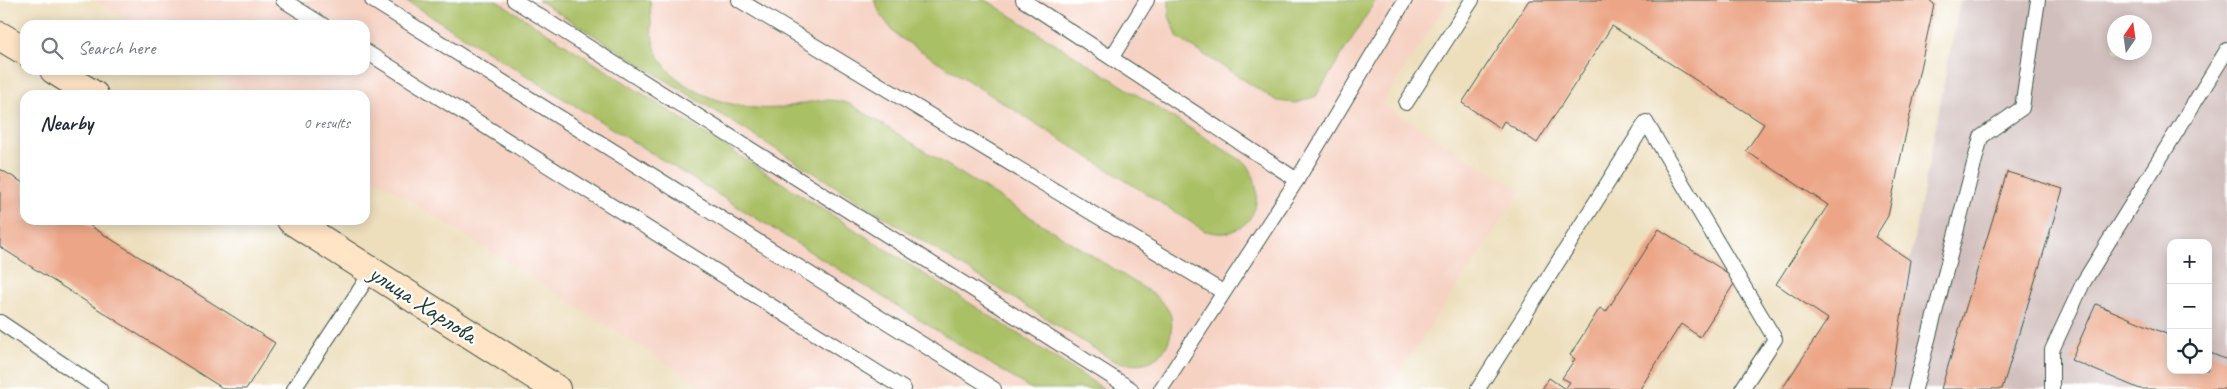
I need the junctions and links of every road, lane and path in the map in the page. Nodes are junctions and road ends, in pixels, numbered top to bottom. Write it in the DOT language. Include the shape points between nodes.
graph roads {
  1 [pos="283,0"];
  2 [pos="372,0"];
  3 [pos="514,0"];
  4 [pos="739,0"];
  5 [pos="1023,0"];
  6 [pos="1147,0"];
  7 [pos="1405,0"];
  8 [pos="1472,0"];
  9 [pos="2038,0"];
  10 [pos="315,20"];
  11 [pos="0,36"];
  12 [pos="20,48"];
  13 [pos="2227,50"];
  14 [pos="370,54"];
  15 [pos="1112,57"];
  16 [pos="62,75"];
  17 [pos="86,90"];
  18 [pos="1406,103"];
  19 [pos="1297,180"];
  20 [pos="299,225"];
  21 [pos="372,271"];
  22 [pos="1223,292"];
  23 [pos="0,322"];
  24 [pos="100,389"];
  25 [pos="294,389"];
  26 [pos="556,389"];
  27 [pos="904,389"];
  28 [pos="994,389"];
  29 [pos="1131,389"];
  30 [pos="1161,389"];
  31 [pos="1478,389"];
  32 [pos="1742,389"];
  33 [pos="1915,389"];
  34 [pos="2052,389"];
  1 -- 10 [label="lane"];
  2 -- 28 [label="lane"];
  3 -- 29 [label="lane"];
  4 -- 22 [label="lane"];
  5 -- 15 [label="lane"];
  6 -- 15 [label="lane"];
  7 -- 19 [label="lane"];
  8 -- 18 [label="lane"];
  9 -- 33 [label="lane" via="2022,108 1981,137"];
  11 -- 12 [label="street"];
  13 -- 34 [label="lane" via="2084,283 2052,350"];
  14 -- 27 [label="lane"];
  15 -- 19 [label="lane"];
  16 -- 17 [label="street"];
  19 -- 22 [label="lane"];
  20 -- 21 [label="street, улица Харлова"];
  21 -- 25 [label="lane"];
  21 -- 26 [label="street, улица Харлова"];
  22 -- 30 [label="lane"];
  23 -- 24 [label="lane"];
  31 -- 32 [label="lane" via="1646,122 1776,339"];
}
